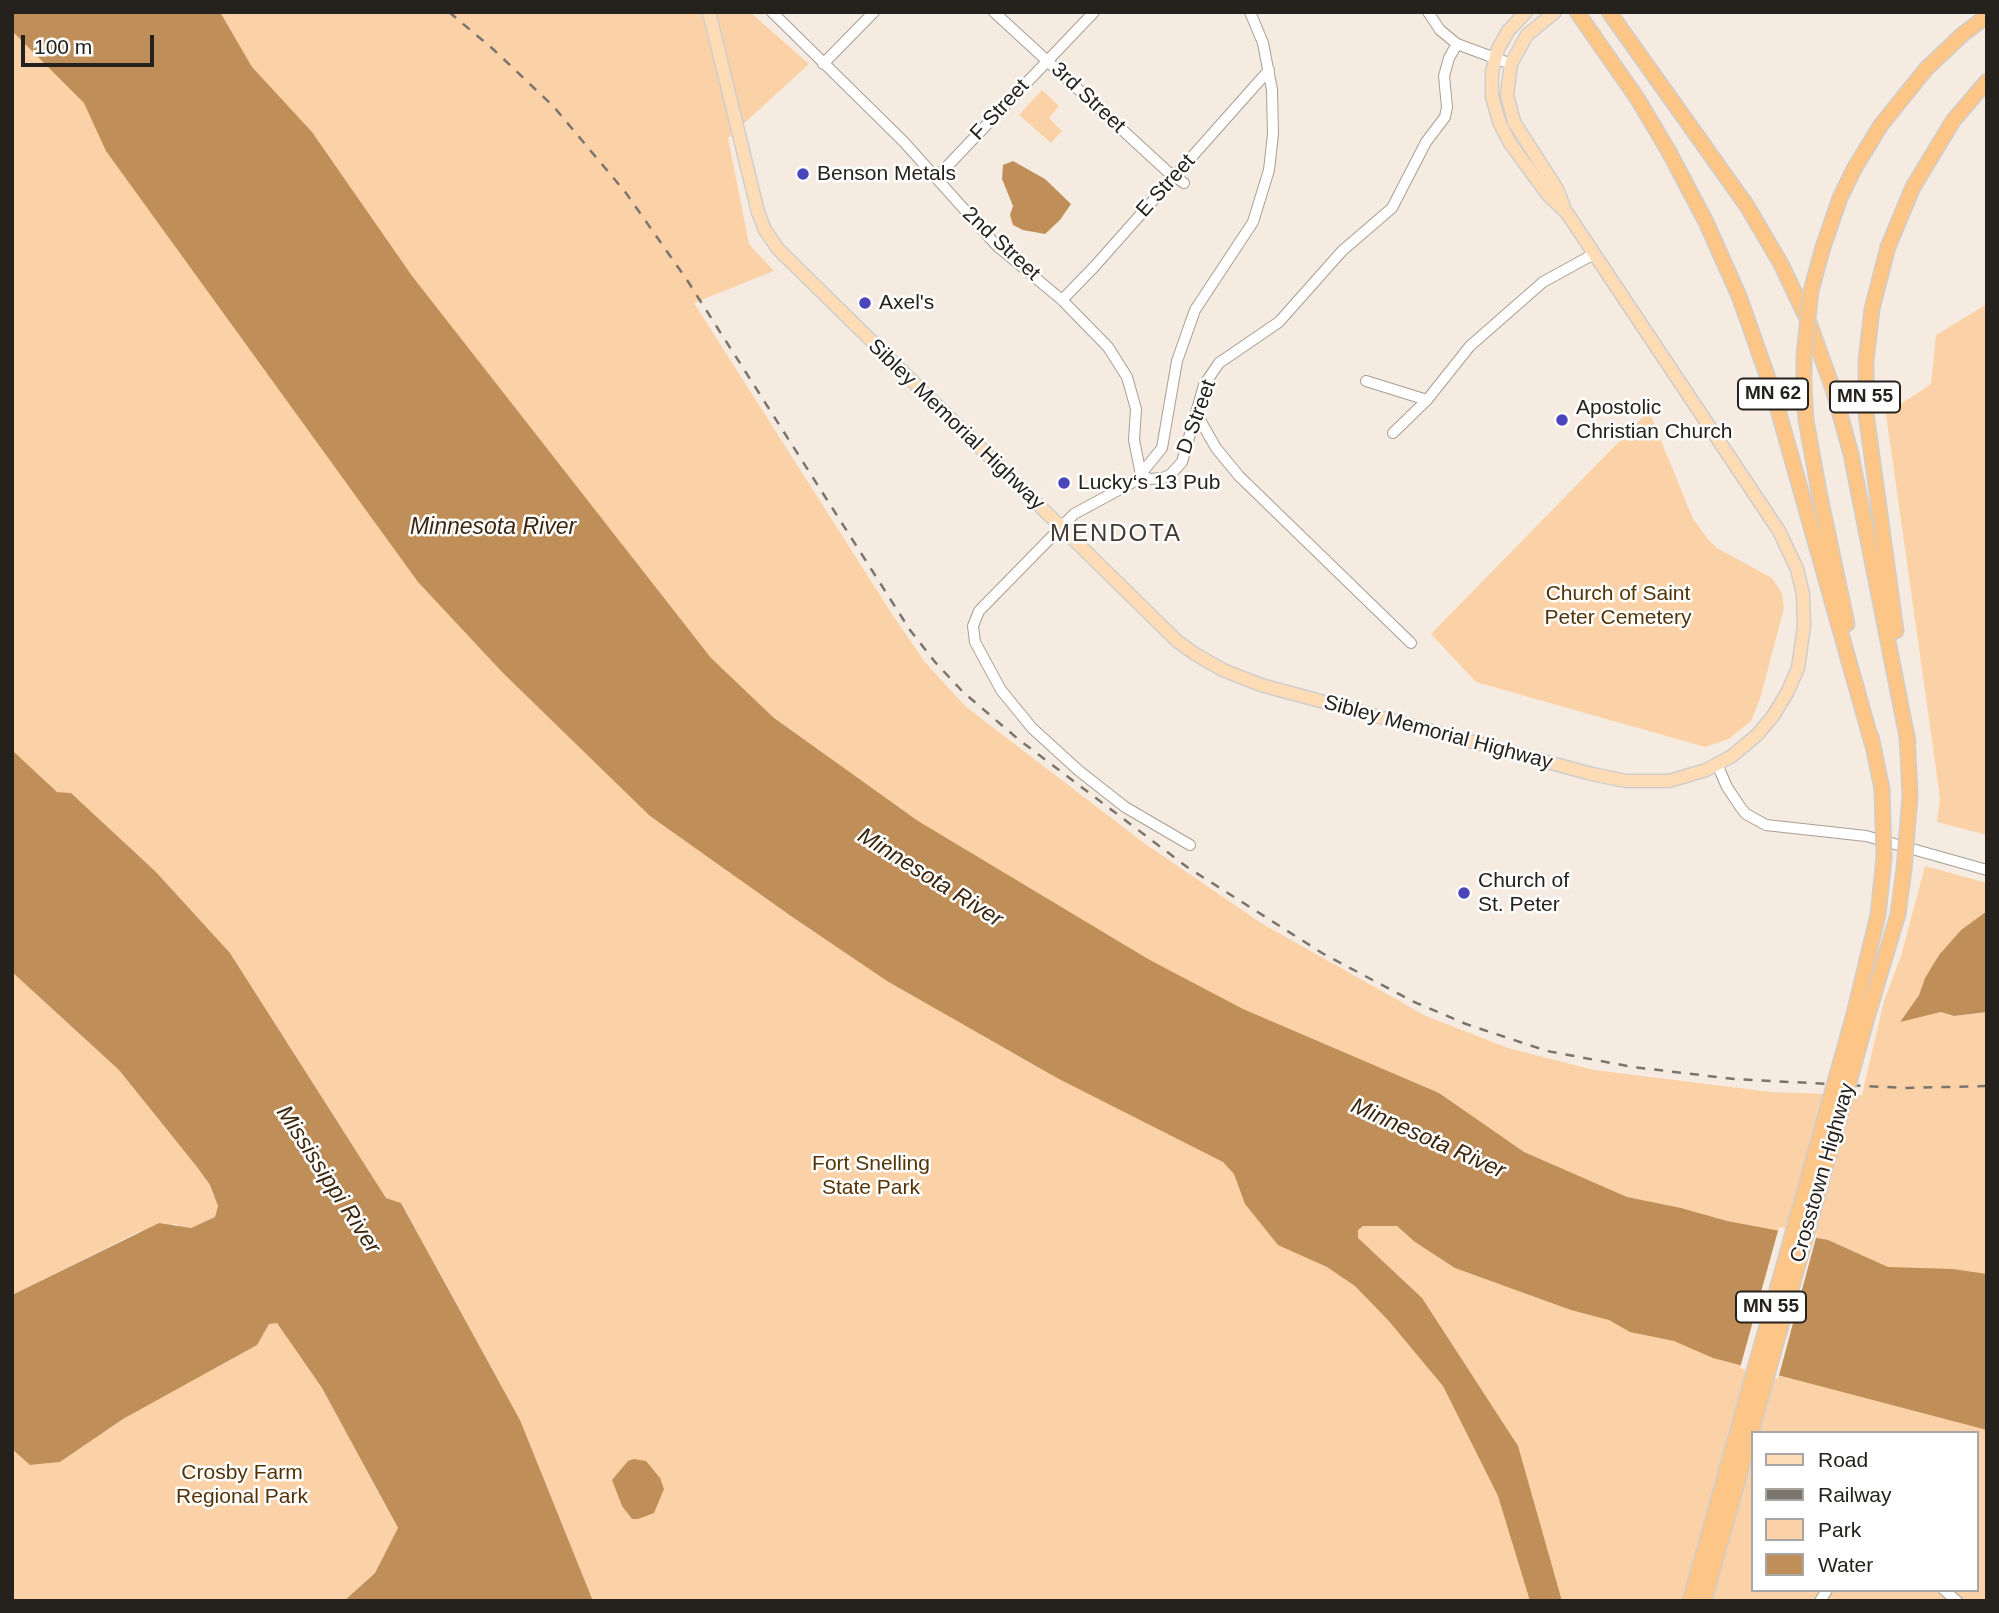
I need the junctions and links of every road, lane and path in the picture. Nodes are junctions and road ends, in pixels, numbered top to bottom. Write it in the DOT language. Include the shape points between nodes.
graph roads {
  1 [pos="709,12"];
  2 [pos="772,12"];
  3 [pos="874,12"];
  4 [pos="994,12"];
  5 [pos="1094,12"];
  6 [pos="1250,12"];
  7 [pos="1427,12"];
  8 [pos="1525,12"];
  9 [pos="1555,12"];
  10 [pos="1577,12"];
  11 [pos="1609,12"];
  12 [pos="1987,16"];
  13 [pos="1457,44"];
  14 [pos="1495,58"];
  15 [pos="1047,60"];
  16 [pos="823,64"];
  17 [pos="1511,64"];
  18 [pos="1269,70"];
  19 [pos="1987,81"];
  20 [pos="1174,176"];
  21 [pos="936,178"];
  22 [pos="1184,183"];
  23 [pos="1565,210"];
  24 [pos="1594,254"];
  25 [pos="1062,300"];
  26 [pos="1366,381"];
  27 [pos="1426,400"];
  28 [pos="1196,413"];
  29 [pos="1393,433"];
  30 [pos="1141,475"];
  31 [pos="1060,527"];
  32 [pos="1411,643"];
  33 [pos="1908,741"];
  34 [pos="1872,743"];
  35 [pos="1717,764"];
  36 [pos="1190,845"];
  37 [pos="1987,870"];
  38 [pos="1861,1016"];
  39 [pos="1690,1601"];
  40 [pos="1704,1601"];
  1 -- 31 [label="main road, Sibley Memorial Highway" via="755,201 771,240 789,263"];
  2 -- 16 [label="street, 2nd Street"];
  3 -- 16 [label="street"];
  4 -- 15 [label="street, 3rd Street"];
  5 -- 15 [label="street, F Street"];
  6 -- 18 [label="street"];
  7 -- 13 [label="street"];
  8 -- 14 [label="main road" via="1508,31"];
  9 -- 17 [label="main road" via="1527,36"];
  10 -- 34 [label="highway, MN 62" via="1668,150 1739,296 1773,392"];
  11 -- 33 [label="highway, MN 62" via="1747,206 1810,325 1851,454"];
  12 -- 34 [label="highway, MN 55, bridge" via="1926,69 1881,125 1840,198 1811,291 1806,327 1806,420"];
  13 -- 14 [label="street"];
  13 -- 28 [label="street, D Street" via="1444,76 1445,117 1426,142 1392,208 1342,251 1279,323 1219,363 1204,385"];
  14 -- 17 [label="street"];
  14 -- 23 [label="main road" via="1492,90 1500,124 1548,195"];
  15 -- 20 [label="street, 3rd Street"];
  15 -- 21 [label="street, F Street"];
  16 -- 21 [label="street, 2nd Street"];
  17 -- 23 [label="main road" via="1507,85 1510,112"];
  18 -- 20 [label="street, E Street"];
  18 -- 30 [label="street" via="1273,134 1261,200 1253,222 1195,310 1177,361 1161,448"];
  19 -- 33 [label="highway, MN 55" via="1938,142 1907,198 1884,259 1866,349 1868,439"];
  20 -- 22 [label="street, 3rd Street"];
  20 -- 25 [label="street, E Street"];
  21 -- 25 [label="street, 2nd Street" via="997,246"];
  23 -- 24 [label="main road, Sibley Memorial Highway"];
  24 -- 27 [label="street" via="1543,282 1470,346"];
  24 -- 35 [label="main road, Sibley Memorial Highway" via="1779,531 1800,582 1803,641 1787,693 1757,734"];
  25 -- 30 [label="street, 2nd Street" via="1108,347 1127,377 1136,409 1134,440"];
  26 -- 27 [label="street"];
  27 -- 29 [label="street"];
  28 -- 30 [label="street, D Street" via="1182,461 1171,474 1150,479"];
  28 -- 32 [label="street" via="1238,476"];
  30 -- 31 [label="street, D Street"];
  31 -- 35 [label="main road, Sibley Memorial Highway" via="1177,641 1244,679 1612,779 1669,780"];
  31 -- 36 [label="street, D Street" via="979,611 973,626 975,642 1001,690 1032,728 1125,807"];
  33 -- 38 [label="highway, Crosstown Highway / MN 55, bridge" via="1910,796 1898,914"];
  34 -- 38 [label="highway, Crosstown Highway / MN 55, bridge" via="1882,789 1884,858"];
  35 -- 37 [label="street" via="1741,808 1766,825 1866,836"];
  38 -- 39 [label="highway, MN 55, bridge"];
  38 -- 40 [label="highway, Crosstown Highway / MN 55, bridge"];
}
